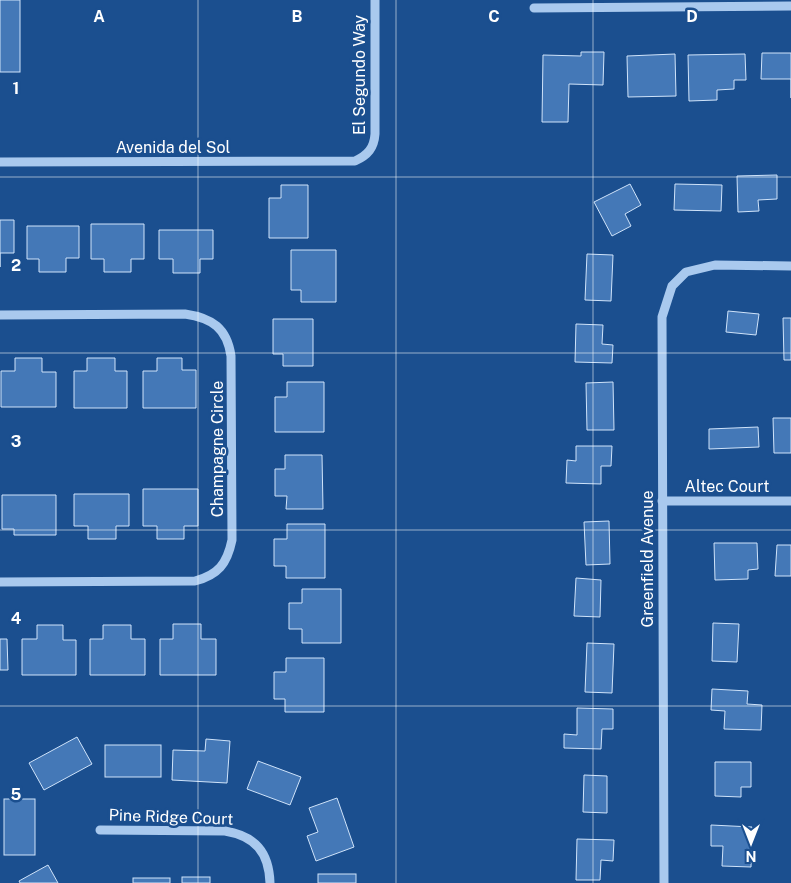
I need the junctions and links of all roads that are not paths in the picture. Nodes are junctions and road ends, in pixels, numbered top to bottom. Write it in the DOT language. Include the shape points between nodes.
graph roads {
  1 [pos="375,0"];
  2 [pos="643,4"];
  3 [pos="791,6"];
  4 [pos="534,8"];
  5 [pos="0,162"];
  6 [pos="346,162"];
  7 [pos="791,266"];
  8 [pos="0,315"];
  9 [pos="662,501"];
  10 [pos="791,501"];
  11 [pos="0,582"];
  12 [pos="100,830"];
  13 [pos="270,883"];
  14 [pos="664,883"];
  1 -- 6 [label="street, El Segundo Way" via="374,142 364,156"];
  2 -- 3 [label="street"];
  2 -- 4 [label="street"];
  5 -- 6 [label="street, Avenida del Sol"];
  7 -- 9 [label="street, Greenfield Avenue" via="714,265 686,272 672,286 662,317"];
  8 -- 11 [label="street, Champagne Circle" via="184,314 198,316 220,328 226,336 231,356 232,540 226,562 207,578 194,581"];
  9 -- 10 [label="street, Altec Court"];
  9 -- 14 [label="street, Greenfield Avenue"];
  12 -- 13 [label="street, Pine Ridge Court" via="237,833 248,838 262,852 269,869"];
}
